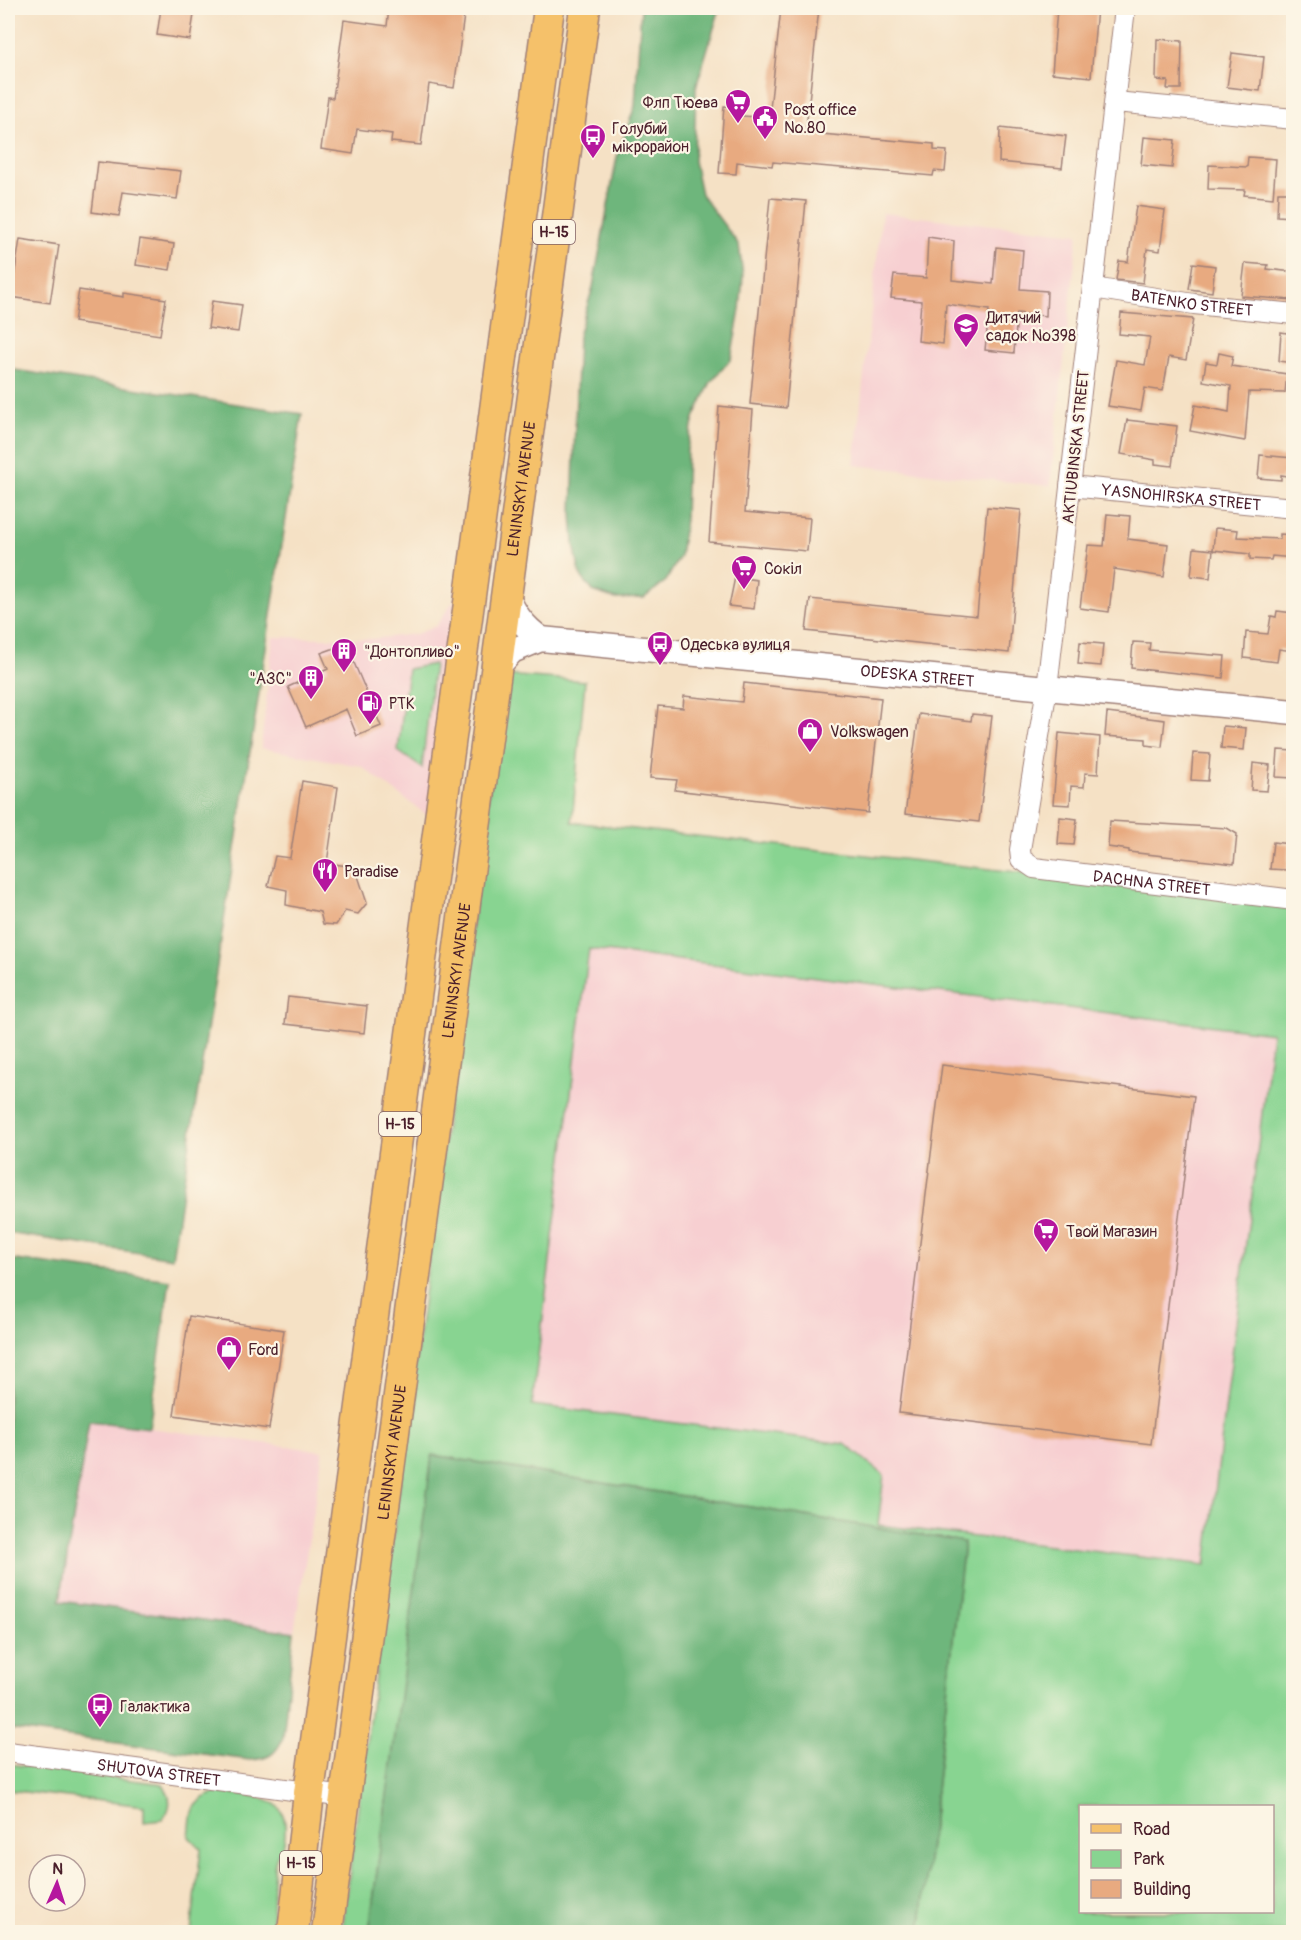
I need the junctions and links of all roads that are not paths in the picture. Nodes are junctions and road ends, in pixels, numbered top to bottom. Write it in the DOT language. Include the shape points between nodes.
graph roads {
  1 [pos="549,8"];
  2 [pos="585,8"];
  3 [pos="1125,8"];
  4 [pos="1115,102"];
  5 [pos="1293,120"];
  6 [pos="1093,288"];
  7 [pos="1293,314"];
  8 [pos="489,454"];
  9 [pos="524,457"];
  10 [pos="1070,486"];
  11 [pos="1293,508"];
  12 [pos="506,593"];
  13 [pos="541,639"];
  14 [pos="495,670"];
  15 [pos="1047,688"];
  16 [pos="1293,712"];
  17 [pos="1020,850"];
  18 [pos="1293,900"];
  19 [pos="8,1752"];
  20 [pos="309,1793"];
  21 [pos="345,1797"];
  22 [pos="293,1932"];
  23 [pos="327,1932"];
  1 -- 8 [label="main road, LENINSKYI AVENUE / Н-15"];
  2 -- 9 [label="main road, LENINSKYI AVENUE / Н-15"];
  3 -- 4 [label="street, AKTIUBINSKA STREET"];
  4 -- 5 [label="street"];
  4 -- 6 [label="street, AKTIUBINSKA STREET"];
  6 -- 7 [label="street, BATENKO STREET"];
  6 -- 10 [label="street, AKTIUBINSKA STREET"];
  8 -- 9 [label="main road"];
  8 -- 20 [label="main road, LENINSKYI AVENUE / Н-15"];
  9 -- 12 [label="main road, LENINSKYI AVENUE / Н-15"];
  10 -- 11 [label="street, YASNOHIRSKA STREET"];
  10 -- 15 [label="street, AKTIUBINSKA STREET"];
  12 -- 13 [label="street" via="514,614"];
  12 -- 14 [label="main road, LENINSKYI AVENUE / Н-15"];
  13 -- 14 [label="street, ODESKA STREET" via="512,651"];
  13 -- 15 [label="street, ODESKA STREET"];
  14 -- 21 [label="main road, LENINSKYI AVENUE / Н-15"];
  15 -- 16 [label="street, ODESKA STREET"];
  15 -- 17 [label="street, AKTIUBINSKA STREET"];
  17 -- 18 [label="street, DACHNA STREET" via="1021,859 1034,868"];
  19 -- 20 [label="street, SHUTOVA STREET"];
  20 -- 21 [label="street, SHUTOVA STREET"];
  20 -- 22 [label="main road, LENINSKYI AVENUE / Н-15"];
  21 -- 23 [label="main road, LENINSKYI AVENUE / Н-15"];
}
